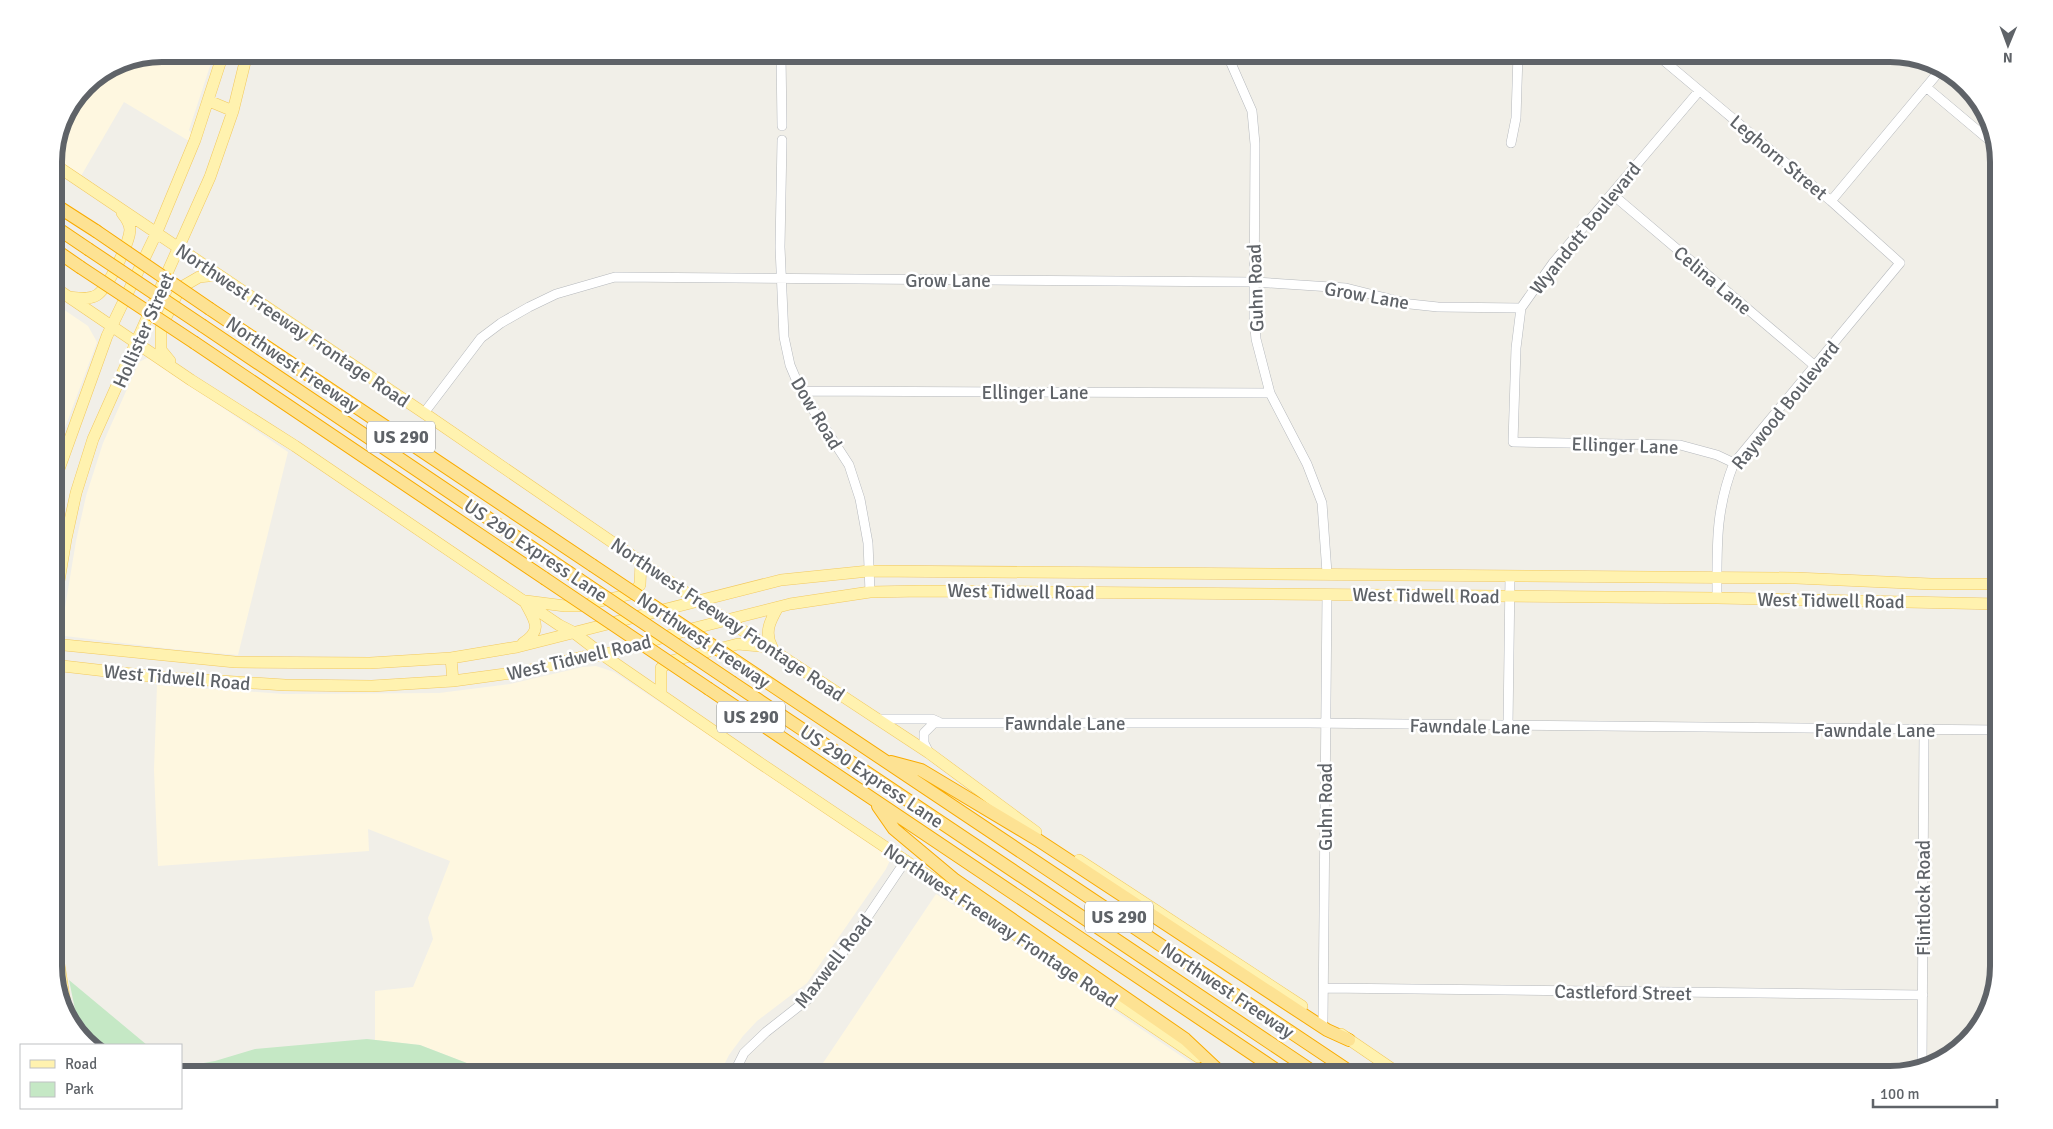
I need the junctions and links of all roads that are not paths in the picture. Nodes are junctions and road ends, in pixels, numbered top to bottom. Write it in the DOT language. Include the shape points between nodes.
graph roads {
  1 [pos="1231,62"];
  2 [pos="1518,62"];
  3 [pos="1666,62"];
  4 [pos="220,63"];
  5 [pos="245,63"];
  6 [pos="781,63"];
  7 [pos="1937,74"];
  8 [pos="1926,87"];
  9 [pos="1699,91"];
  10 [pos="209,101"];
  11 [pos="232,112"];
  12 [pos="782,126"];
  13 [pos="1988,139"];
  14 [pos="782,140"];
  15 [pos="1511,143"];
  16 [pos="63,170"];
  17 [pos="1612,194"];
  18 [pos="1831,201"];
  19 [pos="118,208"];
  20 [pos="63,210"];
  21 [pos="63,232"];
  22 [pos="156,234"];
  23 [pos="179,249"];
  24 [pos="63,255"];
  25 [pos="1900,263"];
  26 [pos="217,275"];
  27 [pos="782,280"];
  28 [pos="1255,282"];
  29 [pos="63,293"];
  30 [pos="68,297"];
  31 [pos="1520,308"];
  32 [pos="112,327"];
  33 [pos="137,343"];
  34 [pos="1815,366"];
  35 [pos="176,369"];
  36 [pos="801,391"];
  37 [pos="1270,393"];
  38 [pos="424,413"];
  39 [pos="1513,442"];
  40 [pos="63,460"];
  41 [pos="1734,463"];
  42 [pos="63,557"];
  43 [pos="640,561"];
  44 [pos="869,571"];
  45 [pos="1019,572"];
  46 [pos="1174,572"];
  47 [pos="1327,573"];
  48 [pos="1510,576"];
  49 [pos="1615,576"];
  50 [pos="1717,578"];
  51 [pos="1850,580"];
  52 [pos="1978,584"];
  53 [pos="1990,584"];
  54 [pos="870,592"];
  55 [pos="1018,592"];
  56 [pos="1174,593"];
  57 [pos="1327,594"];
  58 [pos="1510,596"];
  59 [pos="1615,596"];
  60 [pos="1717,598"];
  61 [pos="524,600"];
  62 [pos="698,601"];
  63 [pos="1848,601"];
  64 [pos="1978,604"];
  65 [pos="1990,604"];
  66 [pos="778,607"];
  67 [pos="729,620"];
  68 [pos="573,632"];
  69 [pos="63,645"];
  70 [pos="517,647"];
  71 [pos="772,647"];
  72 [pos="603,655"];
  73 [pos="451,658"];
  74 [pos="63,665"];
  75 [pos="453,681"];
  76 [pos="661,694"];
  77 [pos="878,719"];
  78 [pos="942,723"];
  79 [pos="1326,724"];
  80 [pos="1508,726"];
  81 [pos="1924,730"];
  82 [pos="1990,730"];
  83 [pos="929,753"];
  84 [pos="882,760"];
  85 [pos="876,801"];
  86 [pos="906,860"];
  87 [pos="1324,988"];
  88 [pos="1923,995"];
  89 [pos="1323,1021"];
  90 [pos="1349,1040"];
  91 [pos="1922,1061"];
  92 [pos="738,1066"];
  93 [pos="1214,1066"];
  94 [pos="1216,1066"];
  95 [pos="1271,1066"];
  96 [pos="1305,1066"];
  97 [pos="1341,1066"];
  98 [pos="1388,1066"];
  1 -- 28 [label="street, Guhn Road" via="1252,111"];
  2 -- 15 [label="street" via="1516,118"];
  3 -- 9 [label="street, Leghorn Street"];
  4 -- 10 [label="main road, Hollister Street"];
  5 -- 11 [label="main road, Hollister Street"];
  6 -- 12 [label="street"];
  7 -- 8 [label="street"];
  8 -- 13 [label="street"];
  8 -- 18 [label="street"];
  9 -- 17 [label="street, Wyandott Boulevard"];
  9 -- 18 [label="street, Leghorn Street"];
  10 -- 11 [label="main road"];
  10 -- 22 [label="main road, Hollister Street"];
  11 -- 23 [label="main road, Hollister Street" via="210,177"];
  14 -- 27 [label="street, Dow Road"];
  16 -- 19 [label="main road, Northwest Freeway Frontage Road"];
  17 -- 31 [label="street, Wyandott Boulevard" via="1553,262"];
  17 -- 34 [label="street, Celina Lane"];
  18 -- 25 [label="street, Leghorn Street"];
  19 -- 22 [label="main road, Northwest Freeway Frontage Road"];
  19 -- 30 [label="main road" via="129,222 130,230 105,289 89,298"];
  20 -- 84 [label="highway, Northwest Freeway / US 290, bridge"];
  21 -- 96 [label="highway, US 290 Express Lane, bridge"];
  22 -- 23 [label="main road, Northwest Freeway Frontage Road"];
  22 -- 32 [label="main road, Hollister Street"];
  23 -- 26 [label="main road, Northwest Freeway Frontage Road"];
  23 -- 33 [label="main road, Hollister Street"];
  24 -- 85 [label="highway, Northwest Freeway / US 290, bridge"];
  25 -- 34 [label="street, Raywood Boulevard"];
  26 -- 35 [label="main road" via="199,277 180,288 161,328 161,350"];
  26 -- 38 [label="main road, Northwest Freeway Frontage Road"];
  27 -- 28 [label="street, Grow Lane"];
  27 -- 36 [label="street, Dow Road" via="784,334 790,365"];
  27 -- 38 [label="street, Grow Lane" via="615,277 556,294 528,306 481,338"];
  28 -- 31 [label="street, Grow Lane" via="1346,288 1410,304 1438,307"];
  28 -- 37 [label="street, Guhn Road" via="1256,339"];
  29 -- 30 [label="main road, Northwest Freeway Frontage Road"];
  30 -- 32 [label="main road, Northwest Freeway Frontage Road"];
  31 -- 39 [label="street, Wyandott Boulevard"];
  32 -- 33 [label="main road, Northwest Freeway Frontage Road"];
  32 -- 40 [label="main road, Hollister Street"];
  33 -- 35 [label="main road, Northwest Freeway Frontage Road"];
  33 -- 42 [label="main road, Hollister Street" via="93,439"];
  34 -- 41 [label="street, Raywood Boulevard"];
  35 -- 61 [label="main road, Northwest Freeway Frontage Road"];
  36 -- 37 [label="street, Ellinger Lane"];
  36 -- 44 [label="street, Dow Road" via="849,465 860,499"];
  37 -- 47 [label="street, Guhn Road" via="1315,480 1322,503"];
  38 -- 43 [label="main road, Northwest Freeway Frontage Road"];
  39 -- 41 [label="street, Ellinger Lane" via="1680,445"];
  41 -- 50 [label="street, Raywood Boulevard" via="1722,497"];
  43 -- 61 [label="main road" via="640,585 631,594 571,606"];
  43 -- 62 [label="main road, Northwest Freeway Frontage Road"];
  44 -- 45 [label="main road, West Tidwell Road"];
  44 -- 54 [label="street, Dow Road"];
  44 -- 62 [label="main road, West Tidwell Road" via="781,580"];
  45 -- 46 [label="main road, West Tidwell Road"];
  45 -- 55 [label="main road"];
  46 -- 47 [label="main road, West Tidwell Road"];
  46 -- 56 [label="main road"];
  47 -- 48 [label="main road, West Tidwell Road"];
  48 -- 49 [label="main road, West Tidwell Road"];
  48 -- 58 [label="street"];
  49 -- 50 [label="main road, West Tidwell Road"];
  49 -- 59 [label="main road"];
  50 -- 51 [label="main road, West Tidwell Road"];
  50 -- 60 [label="street, Raywood Boulevard"];
  51 -- 52 [label="main road, West Tidwell Road"];
  51 -- 63 [label="main road"];
  52 -- 53 [label="main road, West Tidwell Road"];
  52 -- 64 [label="main road"];
  54 -- 55 [label="main road, West Tidwell Road"];
  54 -- 66 [label="main road, West Tidwell Road"];
  55 -- 56 [label="main road, West Tidwell Road"];
  56 -- 57 [label="main road, West Tidwell Road"];
  57 -- 58 [label="main road, West Tidwell Road"];
  57 -- 79 [label="street, Guhn Road"];
  58 -- 59 [label="main road, West Tidwell Road"];
  58 -- 80 [label="street"];
  59 -- 60 [label="main road, West Tidwell Road"];
  60 -- 63 [label="main road, West Tidwell Road"];
  61 -- 68 [label="main road, Northwest Freeway Frontage Road"];
  61 -- 70 [label="main road" via="536,628 532,637"];
  62 -- 67 [label="main road, Northwest Freeway Frontage Road"];
  62 -- 68 [label="main road, West Tidwell Road"];
  63 -- 64 [label="main road, West Tidwell Road"];
  64 -- 65 [label="main road, West Tidwell Road"];
  66 -- 67 [label="main road, West Tidwell Road"];
  66 -- 71 [label="main road" via="769,622 767,639"];
  67 -- 71 [label="main road, Northwest Freeway Frontage Road"];
  67 -- 72 [label="main road, West Tidwell Road"];
  68 -- 70 [label="main road, West Tidwell Road"];
  68 -- 72 [label="main road, Northwest Freeway Frontage Road"];
  69 -- 73 [label="main road, West Tidwell Road" via="235,662 370,663"];
  70 -- 73 [label="main road, West Tidwell Road"];
  71 -- 76 [label="main road" via="738,644 671,661 661,668"];
  71 -- 77 [label="main road, Northwest Freeway Frontage Road"];
  72 -- 75 [label="main road, West Tidwell Road"];
  72 -- 76 [label="main road, Northwest Freeway Frontage Road"];
  73 -- 75 [label="main road"];
  74 -- 75 [label="main road, West Tidwell Road" via="158,677 285,685 372,686"];
  76 -- 86 [label="main road, Northwest Freeway Frontage Road"];
  77 -- 78 [label="street, Fawndale Lane" via="932,719"];
  77 -- 83 [label="main road, Northwest Freeway Frontage Road"];
  78 -- 79 [label="street, Fawndale Lane"];
  78 -- 83 [label="street" via="934,723 924,733"];
  79 -- 80 [label="street, Fawndale Lane"];
  79 -- 87 [label="street, Guhn Road"];
  80 -- 81 [label="street, Fawndale Lane"];
  81 -- 82 [label="street, Fawndale Lane"];
  81 -- 88 [label="street, Flintlock Road"];
  83 -- 89 [label="main road, Northwest Freeway Frontage Road" via="1027,826 1211,944"];
  84 -- 90 [label="highway" via="921,770 1038,840 1327,1030"];
  84 -- 97 [label="highway, Northwest Freeway / US 290"];
  85 -- 94 [label="highway" via="894,829 955,880 1185,1039"];
  85 -- 95 [label="highway, Northwest Freeway / US 290"];
  86 -- 92 [label="street, Maxwell Road" via="808,999 766,1032 744,1053"];
  86 -- 93 [label="main road, Northwest Freeway Frontage Road"];
  87 -- 88 [label="street, Castleford Street"];
  87 -- 89 [label="street, Guhn Road"];
  88 -- 91 [label="street, Flintlock Road"];
  89 -- 90 [label="main road, Northwest Freeway Frontage Road"];
  90 -- 98 [label="main road, Northwest Freeway Frontage Road"];
}
